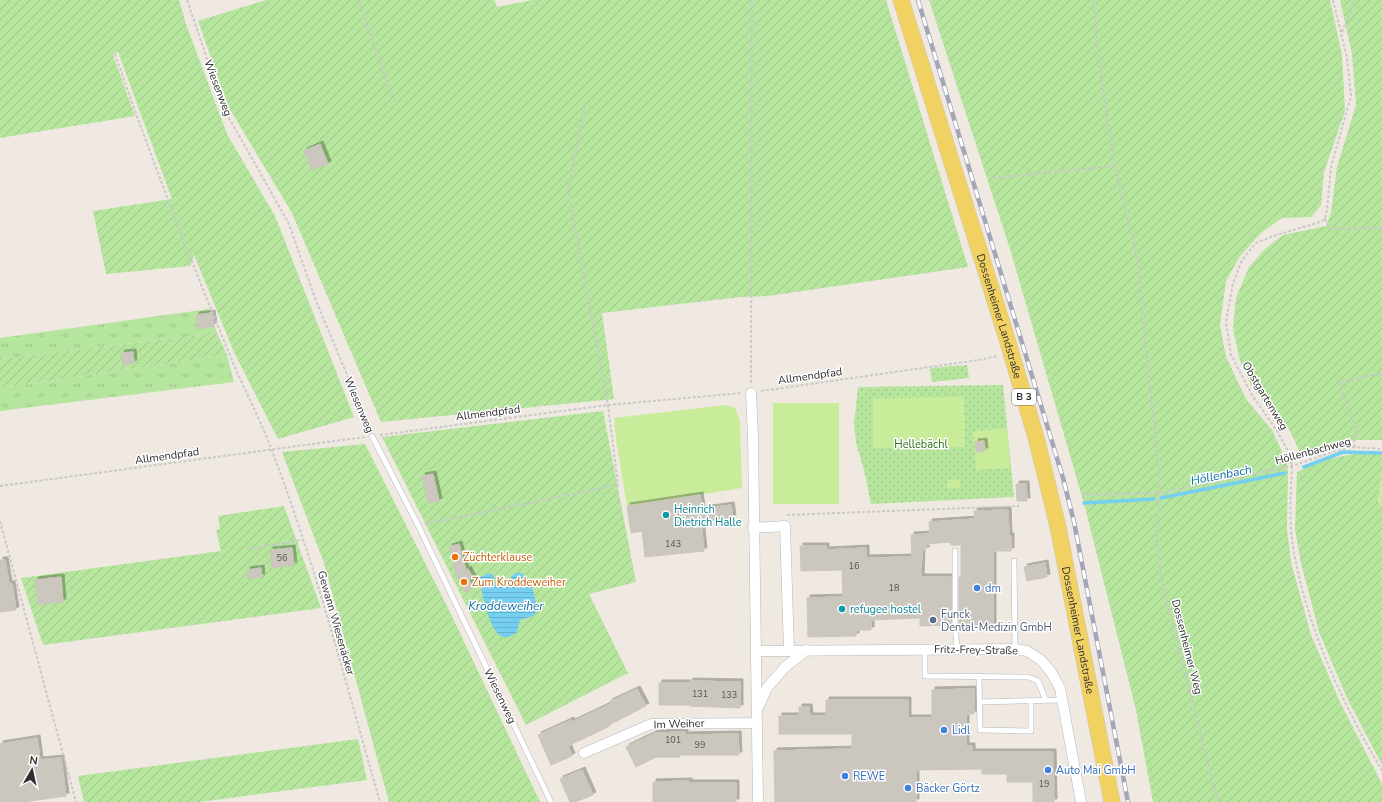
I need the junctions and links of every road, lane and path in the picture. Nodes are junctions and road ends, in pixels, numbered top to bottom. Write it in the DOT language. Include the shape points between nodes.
graph roads {
  1 [pos="187,0"];
  2 [pos="358,0"];
  3 [pos="752,0"];
  4 [pos="901,0"];
  5 [pos="1093,0"];
  6 [pos="1333,0"];
  7 [pos="1355,0"];
  8 [pos="1341,33"];
  9 [pos="115,54"];
  10 [pos="393,99"];
  11 [pos="585,107"];
  12 [pos="1115,166"];
  13 [pos="993,178"];
  14 [pos="1325,219"];
  15 [pos="1382,228"];
  16 [pos="1001,355"];
  17 [pos="1382,372"];
  18 [pos="750,392"];
  19 [pos="608,405"];
  20 [pos="372,436"];
  21 [pos="1355,447"];
  22 [pos="1382,449"];
  23 [pos="272,450"];
  24 [pos="1292,466"];
  25 [pos="0,486"];
  26 [pos="1159,493"];
  27 [pos="1083,495"];
  28 [pos="1019,506"];
  29 [pos="780,515"];
  30 [pos="0,521"];
  31 [pos="418,525"];
  32 [pos="753,528"];
  33 [pos="303,540"];
  34 [pos="247,549"];
  35 [pos="955,551"];
  36 [pos="1014,562"];
  37 [pos="925,649"];
  38 [pos="957,649"];
  39 [pos="1015,649"];
  40 [pos="807,650"];
  41 [pos="756,651"];
  42 [pos="789,651"];
  43 [pos="979,676"];
  44 [pos="1062,700"];
  45 [pos="1031,701"];
  46 [pos="1046,701"];
  47 [pos="980,702"];
  48 [pos="756,711"];
  49 [pos="756,723"];
  50 [pos="584,754"];
  51 [pos="1382,771"];
  52 [pos="76,802"];
  53 [pos="380,802"];
  54 [pos="551,802"];
  55 [pos="758,802"];
  56 [pos="1081,802"];
  57 [pos="1112,802"];
  58 [pos="1218,802"];
  1 -- 20 [label="path, Wiesenweg" via="224,109 289,224 316,301"];
  2 -- 10 [label="path"];
  3 -- 18 [label="path"];
  4 -- 57 [label="main road, Dossenheimer Landstraße / B 3" via="1037,441 1058,527"];
  5 -- 12 [label="path, Dossenheimer Weg" via="1101,77"];
  6 -- 8 [label="path"];
  7 -- 8 [label="path"];
  8 -- 14 [label="path" via="1348,58 1351,96 1331,167"];
  9 -- 23 [label="path, Gewann Wiesenäcker" via="184,244"];
  11 -- 19 [label="path" via="568,190"];
  12 -- 13 [label="path"];
  12 -- 26 [label="path, Dossenheimer Weg" via="1139,266"];
  14 -- 15 [label="path" via="1330,229"];
  14 -- 24 [label="path, Obstgartenweg" via="1256,243 1242,260 1226,322 1231,355 1252,395 1277,431 1289,453"];
  16 -- 18 [label="path, Allmendpfad"];
  17 -- 21 [label="path" via="1340,382 1356,427"];
  18 -- 19 [label="path, Allmendpfad"];
  18 -- 32 [label="street"];
  19 -- 20 [label="path, Allmendpfad"];
  19 -- 31 [label="path" via="618,485"];
  20 -- 23 [label="path, Allmendpfad"];
  20 -- 31 [label="lane, Wiesenweg"];
  21 -- 22 [label="path, Höllenbachweg"];
  21 -- 24 [label="path, Höllenbachweg"];
  23 -- 25 [label="path, Allmendpfad"];
  23 -- 33 [label="path, Gewann Wiesenäcker"];
  24 -- 26 [label="path, Höllenbachweg"];
  24 -- 51 [label="path, Obstgartenweg" via="1292,538 1298,573 1310,614 1341,694"];
  26 -- 27 [label="path, Höllenbachweg"];
  26 -- 58 [label="path, Dossenheimer Weg" via="1157,538 1160,572"];
  28 -- 29 [label="path"];
  30 -- 52 [label="path"];
  31 -- 54 [label="lane, Wiesenweg"];
  32 -- 41 [label="street"];
  32 -- 42 [label="street" via="785,526"];
  33 -- 34 [label="path"];
  33 -- 53 [label="path, Gewann Wiesenäcker"];
  35 -- 38 [label="lane"];
  36 -- 39 [label="lane"];
  37 -- 38 [label="street, Fritz-Frey-Straße"];
  37 -- 40 [label="street, Fritz-Frey-Straße"];
  37 -- 43 [label="lane" via="925,676"];
  38 -- 39 [label="street, Fritz-Frey-Straße"];
  39 -- 44 [label="street, Fritz-Frey-Straße" via="1027,651 1041,660 1060,688"];
  40 -- 42 [label="street, Fritz-Frey-Straße"];
  40 -- 48 [label="street" via="785,667 768,688"];
  41 -- 42 [label="street, Fritz-Frey-Straße"];
  41 -- 48 [label="street"];
  43 -- 46 [label="lane" via="1028,677 1038,681"];
  43 -- 47 [label="lane"];
  44 -- 46 [label="lane"];
  44 -- 56 [label="street, Fritz-Frey-Straße"];
  45 -- 46 [label="lane"];
  45 -- 47 [label="lane"];
  45 -- 47 [label="lane" via="1031,731 980,730"];
  48 -- 49 [label="street"];
  49 -- 50 [label="street, Im Weiher" via="651,724"];
  49 -- 55 [label="street"];
}
